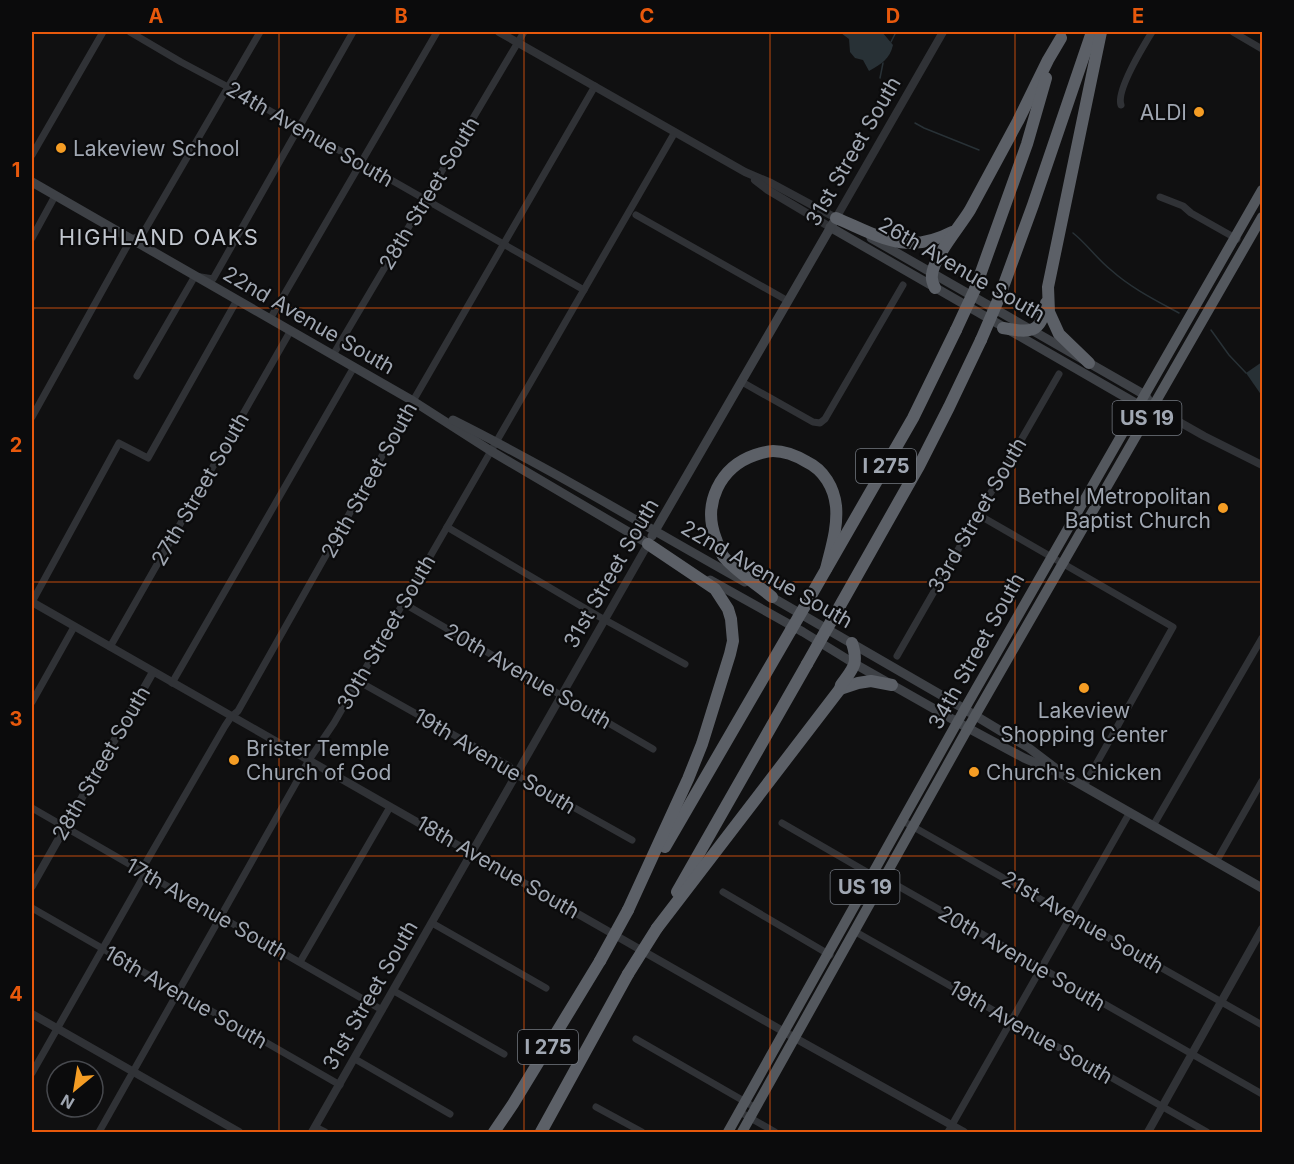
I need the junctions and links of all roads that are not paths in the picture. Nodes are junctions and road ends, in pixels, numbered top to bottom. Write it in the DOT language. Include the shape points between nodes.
graph roads {
  1 [pos="103,32"];
  2 [pos="130,32"];
  3 [pos="260,32"];
  4 [pos="353,32"];
  5 [pos="436,32"];
  6 [pos="499,32"];
  7 [pos="524,32"];
  8 [pos="943,32"];
  9 [pos="1092,32"];
  10 [pos="1101,32"];
  11 [pos="1152,32"];
  12 [pos="1233,32"];
  13 [pos="1062,35"];
  14 [pos="518,42"];
  15 [pos="1263,49"];
  16 [pos="595,86"];
  17 [pos="228,87"];
  18 [pos="1121,105"];
  19 [pos="299,128"];
  20 [pos="675,132"];
  21 [pos="32,155"];
  22 [pos="361,163"];
  23 [pos="32,182"];
  24 [pos="1263,190"];
  25 [pos="55,196"];
  26 [pos="1161,197"];
  27 [pos="425,200"];
  28 [pos="636,215"];
  29 [pos="1263,217"];
  30 [pos="964,221"];
  31 [pos="833,223"];
  32 [pos="32,238"];
  33 [pos="1235,238"];
  34 [pos="131,239"];
  35 [pos="504,244"];
  36 [pos="1247,244"];
  37 [pos="932,273"];
  38 [pos="195,276"];
  39 [pos="903,285"];
  40 [pos="1048,287"];
  41 [pos="935,288"];
  42 [pos="584,290"];
  43 [pos="237,300"];
  44 [pos="788,301"];
  45 [pos="270,319"];
  46 [pos="1003,328"];
  47 [pos="291,330"];
  48 [pos="1032,331"];
  49 [pos="333,355"];
  50 [pos="1089,363"];
  51 [pos="354,367"];
  52 [pos="1059,374"];
  53 [pos="137,376"];
  54 [pos="742,382"];
  55 [pos="413,400"];
  56 [pos="1142,400"];
  57 [pos="1153,407"];
  58 [pos="32,417"];
  59 [pos="496,442"];
  60 [pos="491,451"];
  61 [pos="1263,465"];
  62 [pos="977,514"];
  63 [pos="447,527"];
  64 [pos="655,532"];
  65 [pos="648,544"];
  66 [pos="1052,557"];
  67 [pos="1063,564"];
  68 [pos="826,569"];
  69 [pos="772,597"];
  70 [pos="32,602"];
  71 [pos="403,603"];
  72 [pos="606,620"];
  73 [pos="74,627"];
  74 [pos="1263,638"];
  75 [pos="852,644"];
  76 [pos="110,647"];
  77 [pos="897,656"];
  78 [pos="685,664"];
  79 [pos="855,664"];
  80 [pos="153,672"];
  81 [pos="358,681"];
  82 [pos="172,683"];
  83 [pos="892,685"];
  84 [pos="840,689"];
  85 [pos="561,697"];
  86 [pos="32,702"];
  87 [pos="964,709"];
  88 [pos="976,716"];
  89 [pos="231,717"];
  90 [pos="957,722"];
  91 [pos="968,728"];
  92 [pos="653,749"];
  93 [pos="309,760"];
  94 [pos="516,775"];
  95 [pos="1064,775"];
  96 [pos="1263,781"];
  97 [pos="1084,786"];
  98 [pos="390,807"];
  99 [pos="32,808"];
  100 [pos="1130,812"];
  101 [pos="782,823"];
  102 [pos="908,823"];
  103 [pos="1153,826"];
  104 [pos="64,827"];
  105 [pos="632,840"];
  106 [pos="472,853"];
  107 [pos="1216,862"];
  108 [pos="143,872"];
  109 [pos="872,875"];
  110 [pos="884,878"];
  111 [pos="32,885"];
  112 [pos="1263,888"];
  113 [pos="723,892"];
  114 [pos="32,908"];
  115 [pos="628,910"];
  116 [pos="1071,916"];
  117 [pos="220,917"];
  118 [pos="432,923"];
  119 [pos="657,928"];
  120 [pos="1263,929"];
  121 [pos="854,931"];
  122 [pos="102,949"];
  123 [pos="828,954"];
  124 [pos="838,960"];
  125 [pos="300,962"];
  126 [pos="1041,969"];
  127 [pos="546,988"];
  128 [pos="393,990"];
  129 [pos="178,992"];
  130 [pos="1222,1002"];
  131 [pos="382,1010"];
  132 [pos="32,1014"];
  133 [pos="1012,1021"];
  134 [pos="1263,1025"];
  135 [pos="57,1029"];
  136 [pos="785,1032"];
  137 [pos="795,1038"];
  138 [pos="636,1039"];
  139 [pos="504,1054"];
  140 [pos="1192,1054"];
  141 [pos="355,1059"];
  142 [pos="133,1072"];
  143 [pos="32,1073"];
  144 [pos="340,1085"];
  145 [pos="1263,1094"];
  146 [pos="746,1102"];
  147 [pos="596,1107"];
  148 [pos="1163,1107"];
  149 [pos="749,1113"];
  150 [pos="450,1114"];
  151 [pos="542,1129"];
  152 [pos="950,1129"];
  153 [pos="314,1130"];
  154 [pos="99,1132"];
  155 [pos="239,1132"];
  156 [pos="325,1132"];
  157 [pos="494,1132"];
  158 [pos="642,1132"];
  159 [pos="729,1132"];
  160 [pos="742,1132"];
  161 [pos="775,1132"];
  162 [pos="964,1132"];
  163 [pos="1149,1132"];
  164 [pos="1207,1132"];
  1 -- 21 [label="street"];
  2 -- 17 [label="street, 24th Avenue South"];
  3 -- 17 [label="street"];
  4 -- 19 [label="street"];
  5 -- 22 [label="street"];
  6 -- 14 [label="street, 26th Avenue South"];
  7 -- 14 [label="street, 28th Street South"];
  8 -- 31 [label="street, 31st Street South"];
  9 -- 119 [label="highway, I 275, bridge" via="999,298 949,407"];
  10 -- 40 [label="highway"];
  11 -- 18 [label="street" via="1133,64 1119,99"];
  12 -- 15 [label="street"];
  13 -- 30 [label="highway"];
  13 -- 68 [label="highway, I 275, bridge" via="975,289 913,418"];
  14 -- 16 [label="street, 26th Avenue South"];
  14 -- 27 [label="street, 28th Street South"];
  16 -- 20 [label="street, 26th Avenue South"];
  16 -- 35 [label="street, 29th Street South"];
  17 -- 19 [label="street, 24th Avenue South"];
  17 -- 34 [label="street" via="142,235"];
  19 -- 22 [label="street, 24th Avenue South"];
  19 -- 38 [label="street" via="213,279"];
  20 -- 31 [label="street, 26th Avenue South" via="771,183"];
  20 -- 42 [label="street, 30th Street South"];
  22 -- 27 [label="street, 24th Avenue South"];
  22 -- 45 [label="street"];
  23 -- 25 [label="main road, 22nd Avenue South"];
  24 -- 33 [label="highway, 34th Street South / US 19"];
  25 -- 32 [label="street"];
  25 -- 34 [label="main road, 22nd Avenue South"];
  26 -- 33 [label="street"];
  27 -- 35 [label="street, 24th Avenue South"];
  27 -- 49 [label="street, 28th Street South"];
  28 -- 44 [label="street"];
  29 -- 36 [label="highway, 34th Street South / US 19"];
  30 -- 31 [label="highway" via="953,232 924,243 896,243"];
  30 -- 37 [label="highway" via="946,244"];
  31 -- 37 [label="main road, 26th Avenue South"];
  31 -- 41 [label="main road, 26th Avenue South"];
  31 -- 44 [label="main road, 31st Street South"];
  33 -- 36 [label="street"];
  33 -- 56 [label="highway, 34th Street South / US 19"];
  34 -- 38 [label="main road, 22nd Avenue South"];
  34 -- 58 [label="street"];
  35 -- 42 [label="street, 24th Avenue South"];
  35 -- 55 [label="street, 29th Street South"];
  36 -- 57 [label="highway, 34th Street South / US 19"];
  37 -- 41 [label="highway"];
  37 -- 48 [label="main road, 26th Avenue South"];
  38 -- 43 [label="main road, 22nd Avenue South"];
  38 -- 53 [label="street"];
  39 -- 54 [label="street" via="820,423"];
  40 -- 48 [label="highway" via="1044,316"];
  40 -- 50 [label="highway" via="1049,312 1059,334"];
  41 -- 46 [label="main road, 26th Avenue South"];
  42 -- 59 [label="street, 30th Street South"];
  43 -- 45 [label="main road, 22nd Avenue South"];
  43 -- 70 [label="street" via="148,458 119,442"];
  44 -- 54 [label="main road, 31st Street South"];
  45 -- 47 [label="main road, 22nd Avenue South"];
  46 -- 48 [label="highway"];
  46 -- 56 [label="main road, 26th Avenue South"];
  47 -- 49 [label="main road, 22nd Avenue South"];
  47 -- 76 [label="street, 27th Street South"];
  48 -- 50 [label="main road, 26th Avenue South"];
  49 -- 51 [label="main road, 22nd Avenue South"];
  50 -- 56 [label="main road, 26th Avenue South"];
  51 -- 55 [label="main road, 22nd Avenue South"];
  51 -- 82 [label="street, 28th Street South"];
  52 -- 62 [label="street, 33rd Street South"];
  54 -- 64 [label="main road, 31st Street South"];
  55 -- 59 [label="main road, 22nd Avenue South"];
  55 -- 60 [label="main road, 22nd Avenue South"];
  55 -- 89 [label="street, 29th Street South" via="238,711"];
  56 -- 57 [label="main road, 26th Avenue South"];
  56 -- 66 [label="highway, 34th Street South / US 19"];
  57 -- 61 [label="street, 26th Avenue South"];
  57 -- 67 [label="highway, 34th Street South / US 19"];
  59 -- 60 [label="street, 30th Street South"];
  59 -- 64 [label="main road, 22nd Avenue South"];
  60 -- 63 [label="street, 30th Street South"];
  60 -- 65 [label="main road, 22nd Avenue South"];
  62 -- 66 [label="street"];
  62 -- 77 [label="street, 33rd Street South"];
  63 -- 71 [label="street, 30th Street South"];
  63 -- 72 [label="street"];
  64 -- 65 [label="main road, 31st Street South"];
  64 -- 69 [label="main road, 22nd Avenue South"];
  65 -- 72 [label="street, 31st Street South"];
  65 -- 79 [label="main road, 22nd Avenue South"];
  65 -- 115 [label="highway" via="715,590 728,609 733,641 702,744"];
  66 -- 67 [label="street"];
  66 -- 87 [label="highway, 34th Street South / US 19"];
  67 -- 88 [label="highway, 34th Street South / US 19"];
  67 -- 97 [label="street" via="1173,627"];
  68 -- 69 [label="highway" via="836,532 836,505 821,471 798,457 773,451 740,461 717,488 711,506 712,531 730,563"];
  68 -- 115 [label="highway, I 275, bridge"];
  69 -- 75 [label="main road, 22nd Avenue South"];
  70 -- 73 [label="street, 18th Avenue South"];
  71 -- 81 [label="street, 30th Street South"];
  71 -- 85 [label="street, 20th Avenue South"];
  72 -- 78 [label="street"];
  72 -- 85 [label="street, 31st Street South"];
  73 -- 76 [label="street, 18th Avenue South"];
  73 -- 86 [label="street"];
  74 -- 103 [label="street"];
  75 -- 79 [label="highway"];
  75 -- 87 [label="main road, 22nd Avenue South"];
  76 -- 80 [label="street, 18th Avenue South"];
  79 -- 83 [label="main road, 22nd Avenue South"];
  79 -- 84 [label="highway"];
  80 -- 82 [label="street, 18th Avenue South"];
  80 -- 104 [label="street, 28th Street South"];
  81 -- 93 [label="street, 30th Street South"];
  81 -- 94 [label="street, 19th Avenue South" via="509,766"];
  82 -- 89 [label="street, 18th Avenue South"];
  83 -- 84 [label="highway" via="871,681"];
  83 -- 90 [label="main road, 22nd Avenue South"];
  84 -- 119 [label="highway"];
  85 -- 92 [label="street, 20th Avenue South"];
  85 -- 94 [label="street, 31st Street South"];
  87 -- 88 [label="main road, 22nd Avenue South"];
  87 -- 90 [label="highway, 34th Street South / US 19"];
  88 -- 91 [label="highway, 34th Street South / US 19"];
  88 -- 95 [label="main road, 22nd Avenue South"];
  89 -- 93 [label="street, 18th Avenue South"];
  89 -- 108 [label="street, 29th Street South"];
  90 -- 91 [label="main road, 22nd Avenue South"];
  90 -- 102 [label="highway, 34th Street South / US 19"];
  91 -- 95 [label="main road, 22nd Avenue South"];
  91 -- 102 [label="highway, 34th Street South / US 19"];
  93 -- 98 [label="street, 18th Avenue South"];
  93 -- 117 [label="street, 30th Street South"];
  94 -- 105 [label="street, 19th Avenue South"];
  94 -- 106 [label="street, 31st Street South"];
  95 -- 97 [label="main road, 22nd Avenue South"];
  96 -- 107 [label="street"];
  97 -- 100 [label="main road, 22nd Avenue South"];
  98 -- 106 [label="street, 18th Avenue South"];
  98 -- 125 [label="street"];
  99 -- 104 [label="street, 17th Avenue South"];
  100 -- 103 [label="main road, 22nd Avenue South"];
  100 -- 116 [label="street"];
  101 -- 109 [label="street, 20th Avenue South"];
  102 -- 109 [label="highway, 34th Street South / US 19"];
  102 -- 110 [label="highway, 34th Street South / US 19"];
  102 -- 116 [label="street, 21st Avenue South"];
  103 -- 107 [label="main road, 22nd Avenue South"];
  104 -- 108 [label="street, 17th Avenue South"];
  104 -- 111 [label="street, 28th Street South"];
  106 -- 118 [label="street, 31st Street South"];
  106 -- 136 [label="street, 18th Avenue South"];
  107 -- 112 [label="main road, 22nd Avenue South"];
  108 -- 117 [label="street, 17th Avenue South"];
  108 -- 122 [label="street, 29th Street South"];
  109 -- 110 [label="street, 20th Avenue South"];
  109 -- 123 [label="highway, 34th Street South / US 19"];
  110 -- 121 [label="highway, 34th Street South / US 19"];
  110 -- 126 [label="street, 20th Avenue South"];
  113 -- 123 [label="street"];
  114 -- 122 [label="street, 16th Avenue South"];
  115 -- 157 [label="highway, I 275, bridge"];
  116 -- 126 [label="street"];
  116 -- 130 [label="street, 21st Avenue South"];
  117 -- 125 [label="street, 17th Avenue South"];
  117 -- 129 [label="street, 30th Street South"];
  118 -- 127 [label="street"];
  118 -- 128 [label="street, 31st Street South"];
  119 -- 151 [label="highway, I 275, bridge"];
  120 -- 130 [label="street"];
  121 -- 124 [label="highway, 34th Street South / US 19"];
  121 -- 133 [label="street, 19th Avenue South"];
  122 -- 129 [label="street, 16th Avenue South"];
  122 -- 135 [label="street, 29th Street South"];
  123 -- 124 [label="street"];
  123 -- 136 [label="highway, 34th Street South / US 19"];
  124 -- 137 [label="highway, 34th Street South / US 19"];
  125 -- 131 [label="street, 17th Avenue South"];
  126 -- 133 [label="street"];
  126 -- 140 [label="street, 20th Avenue South"];
  128 -- 131 [label="street, 31st Street South"];
  128 -- 139 [label="street"];
  129 -- 142 [label="street, 30th Street South"];
  129 -- 144 [label="street, 16th Avenue South"];
  130 -- 134 [label="street, 21st Avenue South"];
  130 -- 140 [label="street"];
  131 -- 141 [label="street, 31st Street South"];
  132 -- 135 [label="street"];
  133 -- 148 [label="street, 19th Avenue South"];
  133 -- 152 [label="street"];
  135 -- 142 [label="street"];
  135 -- 143 [label="street, 29th Street South"];
  136 -- 137 [label="street, 18th Avenue South"];
  136 -- 146 [label="highway, 34th Street South / US 19"];
  137 -- 149 [label="highway, 34th Street South / US 19"];
  137 -- 152 [label="street, 18th Avenue South"];
  138 -- 146 [label="street"];
  140 -- 145 [label="street, 20th Avenue South"];
  140 -- 148 [label="street"];
  141 -- 144 [label="street, 31st Street South"];
  141 -- 150 [label="street"];
  142 -- 154 [label="street, 30th Street South"];
  142 -- 155 [label="street"];
  144 -- 153 [label="street, 31st Street South"];
  146 -- 149 [label="highway, 34th Street South / US 19"];
  147 -- 158 [label="street"];
  148 -- 163 [label="street"];
  148 -- 164 [label="street, 19th Avenue South"];
  149 -- 159 [label="highway, 34th Street South / US 19"];
  149 -- 160 [label="highway, 34th Street South / US 19"];
  149 -- 161 [label="street"];
  152 -- 162 [label="street, 18th Avenue South"];
  153 -- 156 [label="street"];
}
